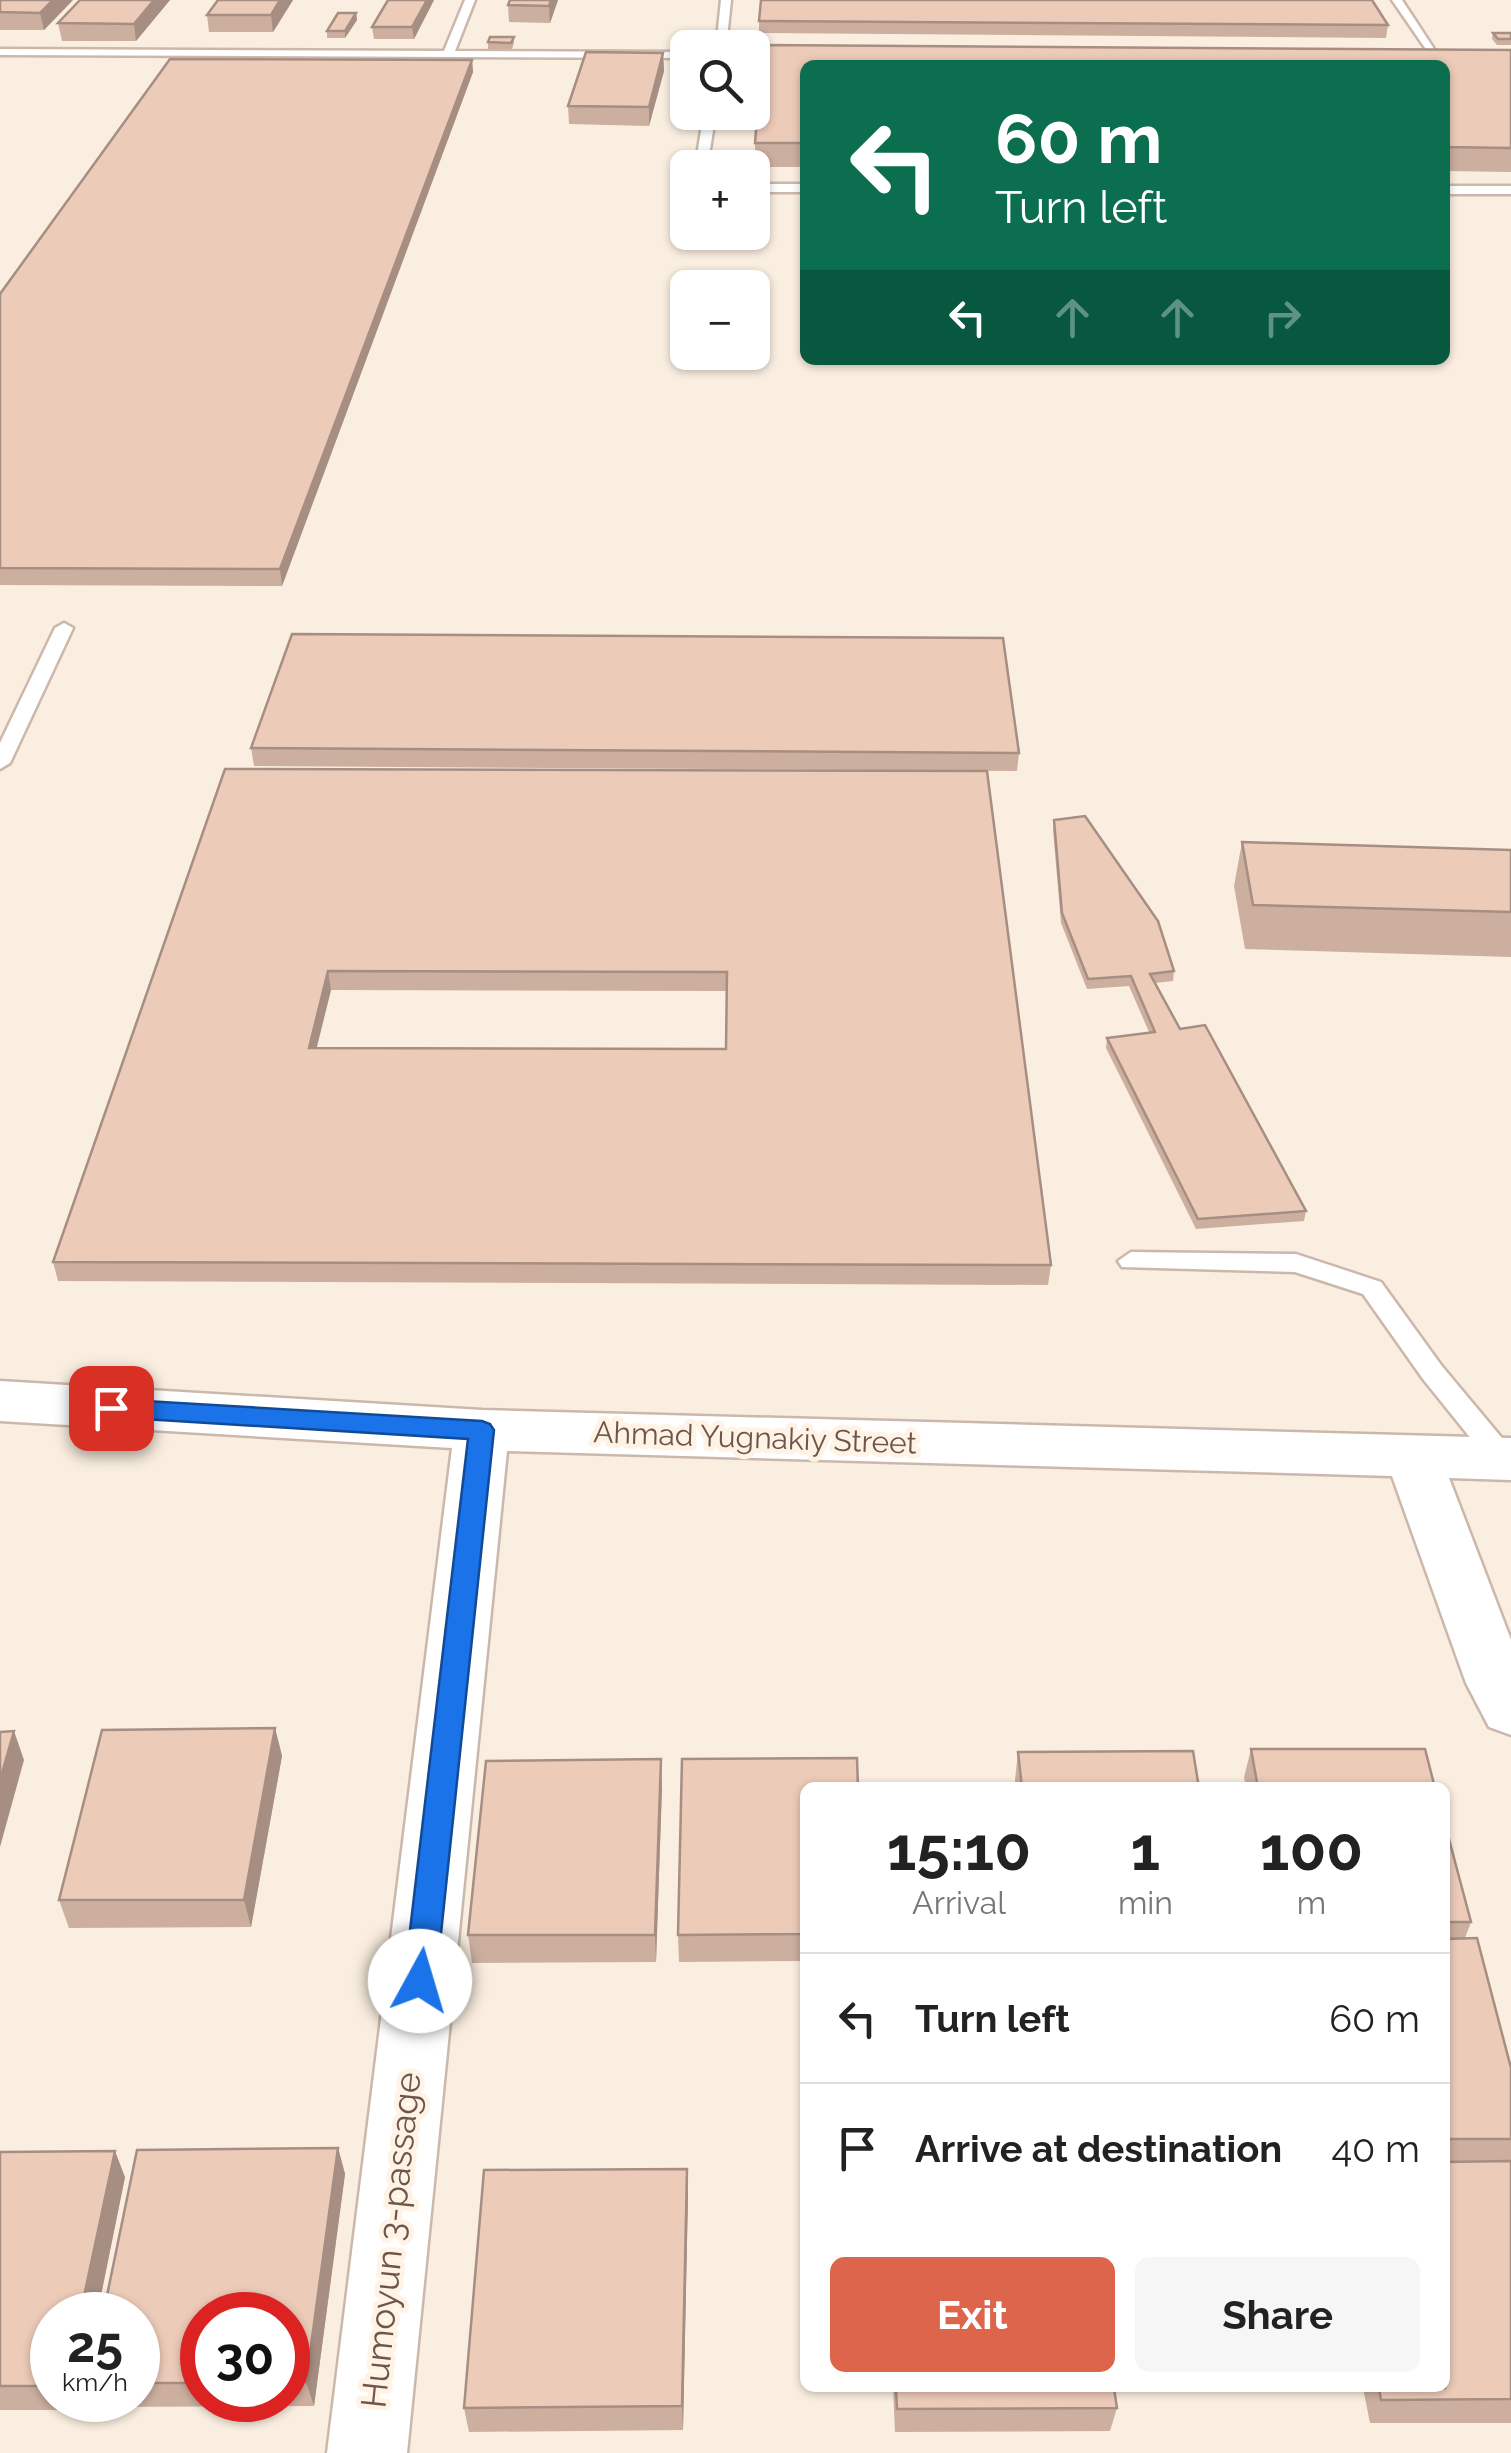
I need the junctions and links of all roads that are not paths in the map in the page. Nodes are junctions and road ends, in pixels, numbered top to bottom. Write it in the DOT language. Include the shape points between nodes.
graph roads {
  1 [pos="470,0"];
  2 [pos="726,0"];
  3 [pos="1397,0"];
  4 [pos="723,30"];
  5 [pos="0,52"];
  6 [pos="448,54"];
  7 [pos="670,55"];
  8 [pos="770,56"];
  9 [pos="811,56"];
  10 [pos="1416,56"];
  11 [pos="1436,56"];
  12 [pos="1455,56"];
  13 [pos="770,188"];
  14 [pos="800,188"];
  15 [pos="1450,190"];
  16 [pos="1511,190"];
  17 [pos="64,628"];
  18 [pos="0,764"];
  19 [pos="1130,1261"];
  20 [pos="0,1401"];
  21 [pos="482,1430"];
  22 [pos="1413,1456"];
  23 [pos="1507,1459"];
  24 [pos="1511,1709"];
  25 [pos="367,2453"];
  1 -- 6 [label="lane"];
  2 -- 4 [label="lane"];
  3 -- 11 [label="lane"];
  5 -- 6 [label="lane"];
  6 -- 7 [label="lane"];
  8 -- 9 [label="lane"];
  10 -- 11 [label="lane"];
  11 -- 12 [label="lane"];
  13 -- 14 [label="lane"];
  15 -- 16 [label="lane"];
  17 -- 18 [label="lane"];
  19 -- 23 [label="lane" via="1296,1263 1372,1288"];
  20 -- 21 [label="street, Ahmad Yugnakiy Street"];
  21 -- 22 [label="street, Ahmad Yugnakiy Street"];
  21 -- 25 [label="street, Humoyun 3-passage"];
  22 -- 23 [label="street, Ahmad Yugnakiy Street"];
  22 -- 24 [label="street"];
}
